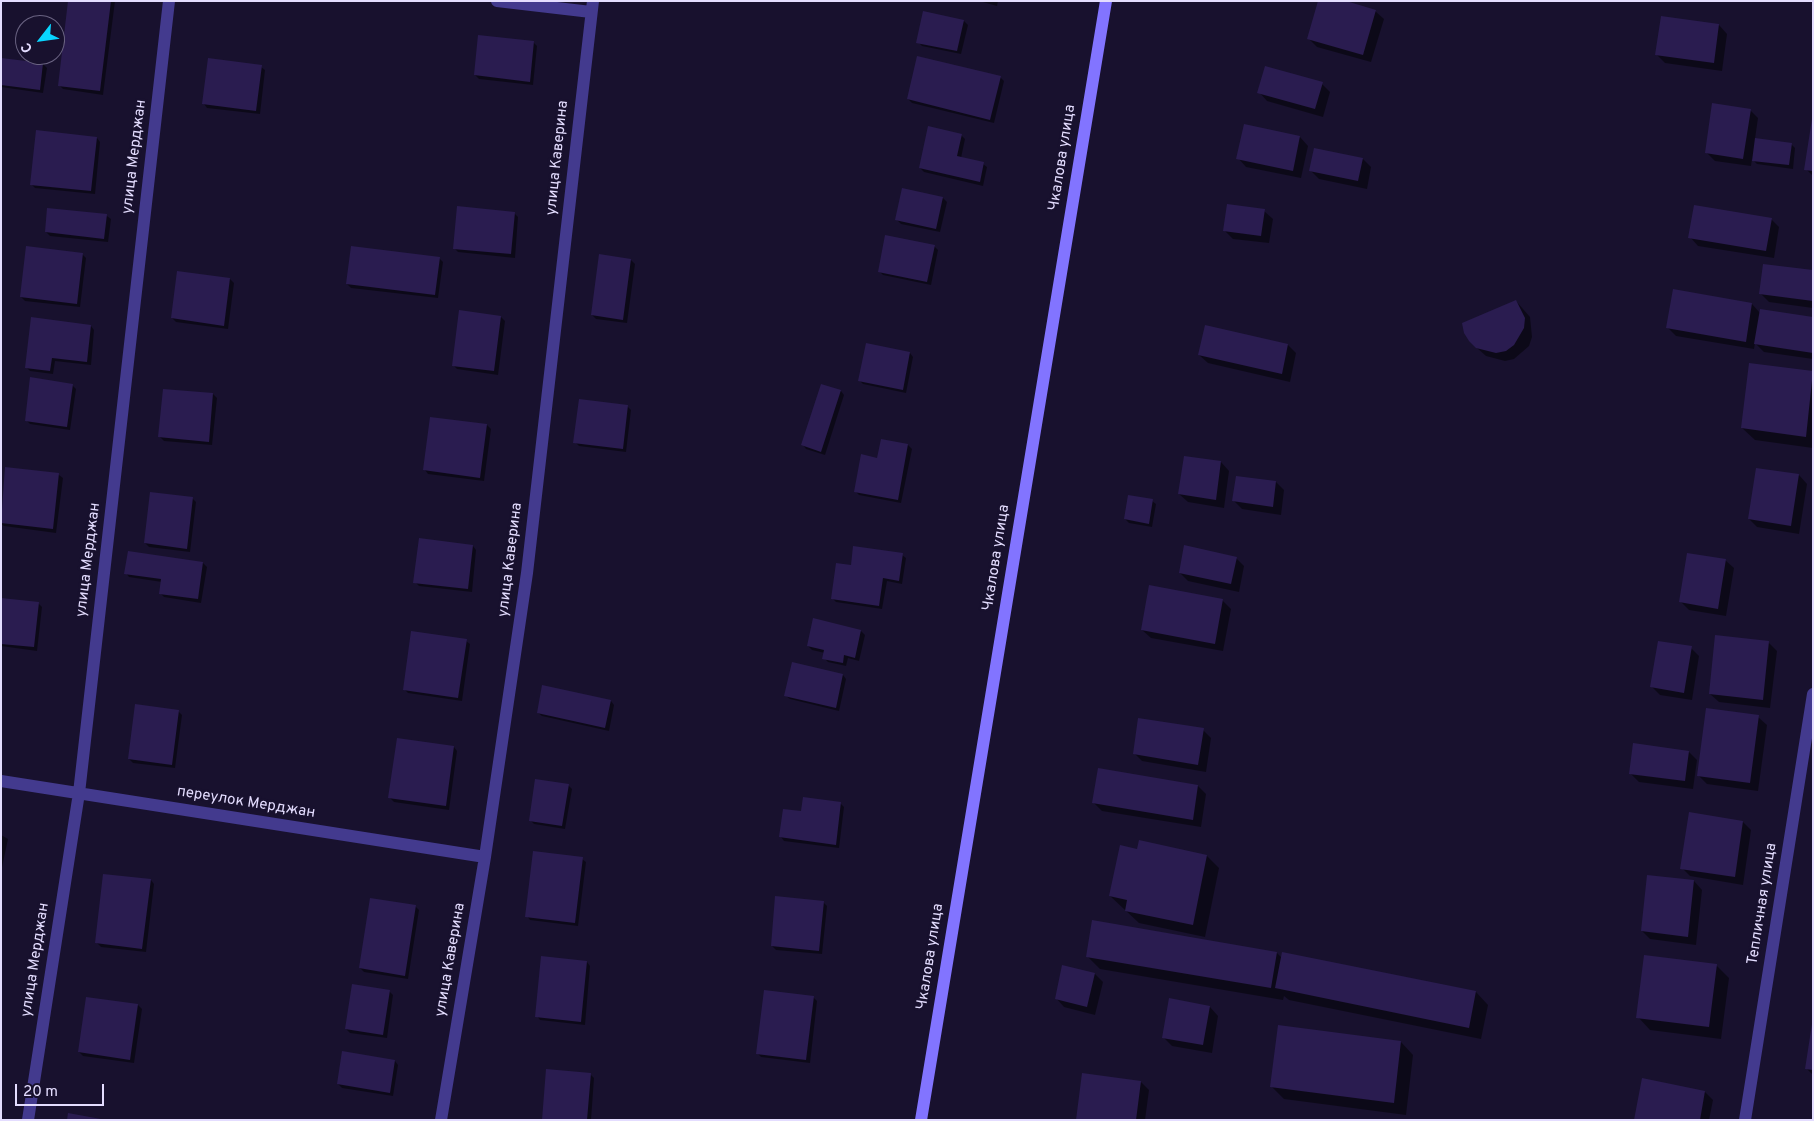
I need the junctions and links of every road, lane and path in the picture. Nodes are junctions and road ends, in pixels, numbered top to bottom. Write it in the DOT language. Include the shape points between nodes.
graph roads {
  1 [pos="169,1"];
  2 [pos="497,1"];
  3 [pos="1106,1"];
  4 [pos="592,7"];
  5 [pos="1813,694"];
  6 [pos="1,781"];
  7 [pos="79,793"];
  8 [pos="485,857"];
  9 [pos="28,1120"];
  10 [pos="441,1120"];
  11 [pos="921,1120"];
  12 [pos="1745,1120"];
  1 -- 7 [label="street, улица Мерджан"];
  2 -- 4 [label="street"];
  3 -- 11 [label="main road, Чкалова улица"];
  4 -- 8 [label="street, улица Каверина" via="527,573"];
  5 -- 12 [label="street, Тепличная улица"];
  6 -- 7 [label="street, переулок Мерджан"];
  7 -- 8 [label="street, переулок Мерджан"];
  7 -- 9 [label="street, улица Мерджан"];
  8 -- 10 [label="street, улица Каверина"];
}
